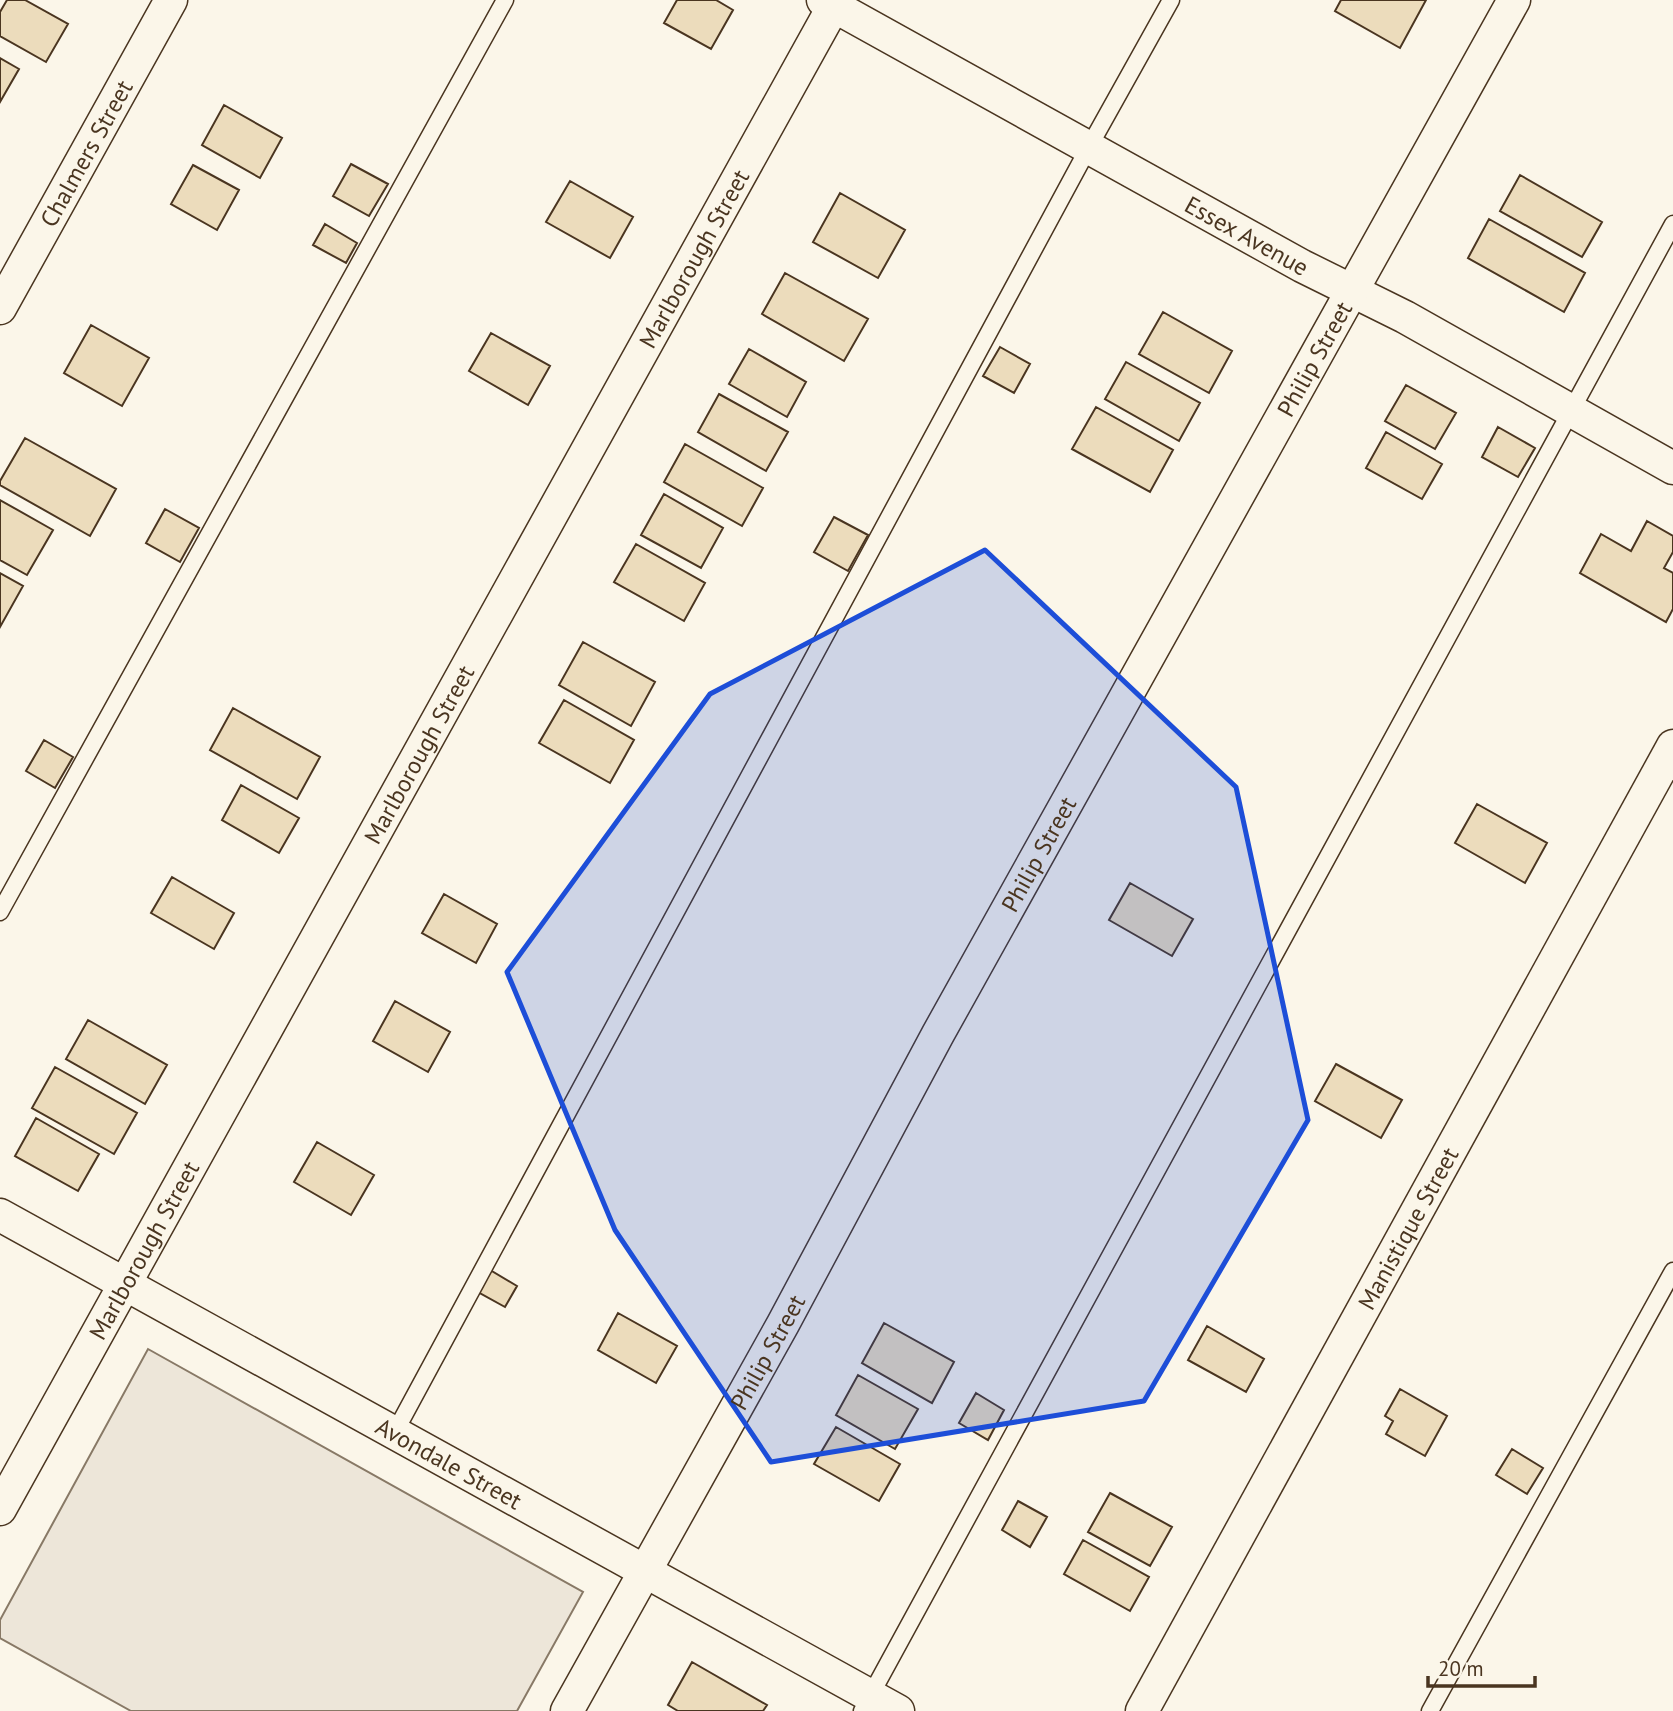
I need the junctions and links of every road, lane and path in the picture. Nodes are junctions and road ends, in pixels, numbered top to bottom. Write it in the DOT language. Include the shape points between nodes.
graph roads {
  1 [pos="171,0"];
  2 [pos="505,0"];
  3 [pos="1171,0"];
  4 [pos="1514,0"];
  5 [pos="832,2"];
  6 [pos="1089,147"];
  7 [pos="1673,224"];
  8 [pos="1353,291"];
  9 [pos="0,308"];
  10 [pos="1570,411"];
  11 [pos="1673,467"];
  12 [pos="1673,746"];
  13 [pos="0,912"];
  14 [pos="0,1214"];
  15 [pos="1673,1271"];
  16 [pos="125,1283"];
  17 [pos="395,1432"];
  18 [pos="0,1509"];
  19 [pos="645,1571"];
  20 [pos="877,1706"];
  21 [pos="567,1711"];
  22 [pos="1142,1711"];
  23 [pos="1430,1711"];
  1 -- 9 [label="street, Chalmers Street"];
  2 -- 13 [label="lane"];
  3 -- 6 [label="lane"];
  4 -- 8 [label="street, Philip Street"];
  5 -- 6 [label="street, Essex Avenue"];
  5 -- 16 [label="street, Marlborough Street"];
  6 -- 8 [label="street, Essex Avenue"];
  6 -- 17 [label="lane"];
  7 -- 10 [label="lane"];
  8 -- 10 [label="street, Essex Avenue"];
  8 -- 19 [label="street, Philip Street" via="938,1034"];
  10 -- 11 [label="street, Essex Avenue"];
  10 -- 20 [label="lane"];
  12 -- 22 [label="street, Manistique Street"];
  14 -- 16 [label="street, Avondale Street"];
  15 -- 23 [label="lane"];
  16 -- 17 [label="street, Avondale Street"];
  16 -- 18 [label="street, Marlborough Street"];
  17 -- 19 [label="street, Avondale Street"];
  19 -- 20 [label="street, Avondale Street"];
  19 -- 21 [label="street, Philip Street"];
}
